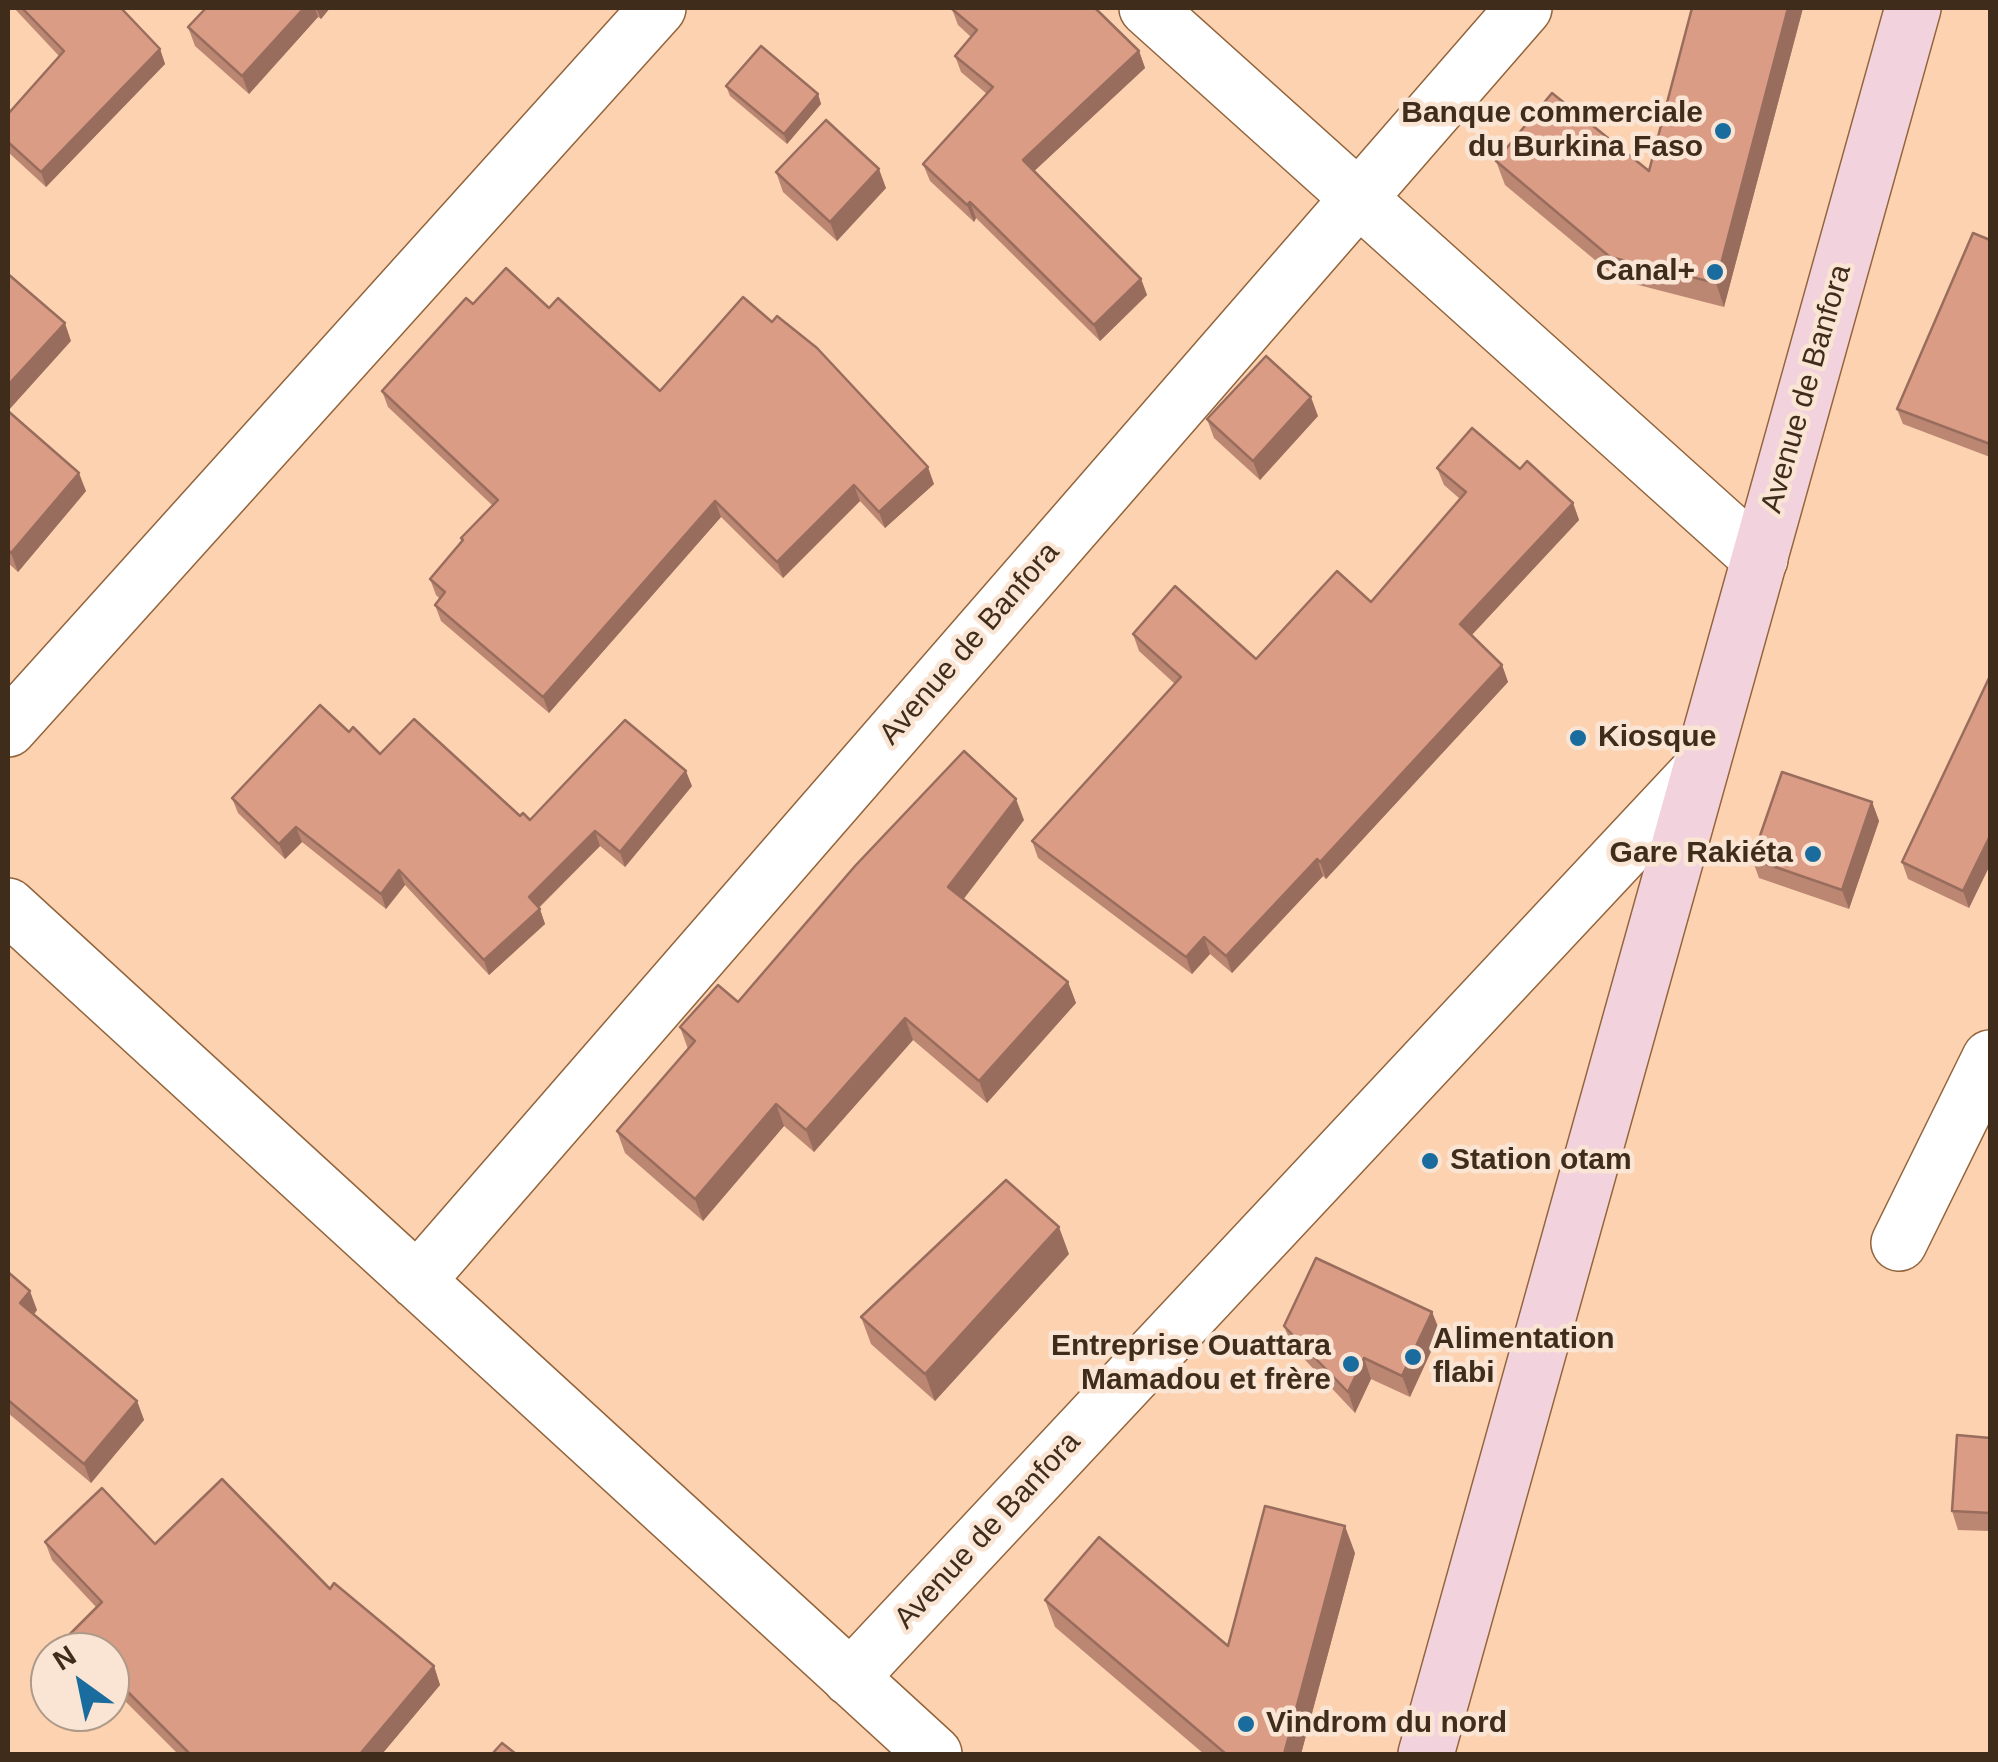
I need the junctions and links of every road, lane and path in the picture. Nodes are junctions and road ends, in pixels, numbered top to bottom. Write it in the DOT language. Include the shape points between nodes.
graph roads {
  1 [pos="658,8"];
  2 [pos="1147,8"];
  3 [pos="1524,8"];
  4 [pos="1914,8"];
  5 [pos="1360,197"];
  6 [pos="1760,558"];
  7 [pos="8,730"];
  8 [pos="1700,770"];
  9 [pos="8,906"];
  10 [pos="1990,1058"];
  11 [pos="1899,1243"];
  12 [pos="416,1281"];
  13 [pos="850,1678"];
  14 [pos="934,1754"];
  15 [pos="1426,1754"];
  1 -- 7 [label="street"];
  2 -- 5 [label="street"];
  3 -- 5 [label="street, Avenue de Banfora"];
  4 -- 6 [label="main road, Avenue de Banfora"];
  5 -- 6 [label="street"];
  5 -- 12 [label="street, Avenue de Banfora"];
  6 -- 8 [label="main road, Avenue de Banfora"];
  8 -- 13 [label="street, Avenue de Banfora"];
  8 -- 15 [label="main road, Avenue de Banfora"];
  9 -- 12 [label="street"];
  10 -- 11 [label="street"];
  12 -- 13 [label="street"];
  13 -- 14 [label="street"];
}
